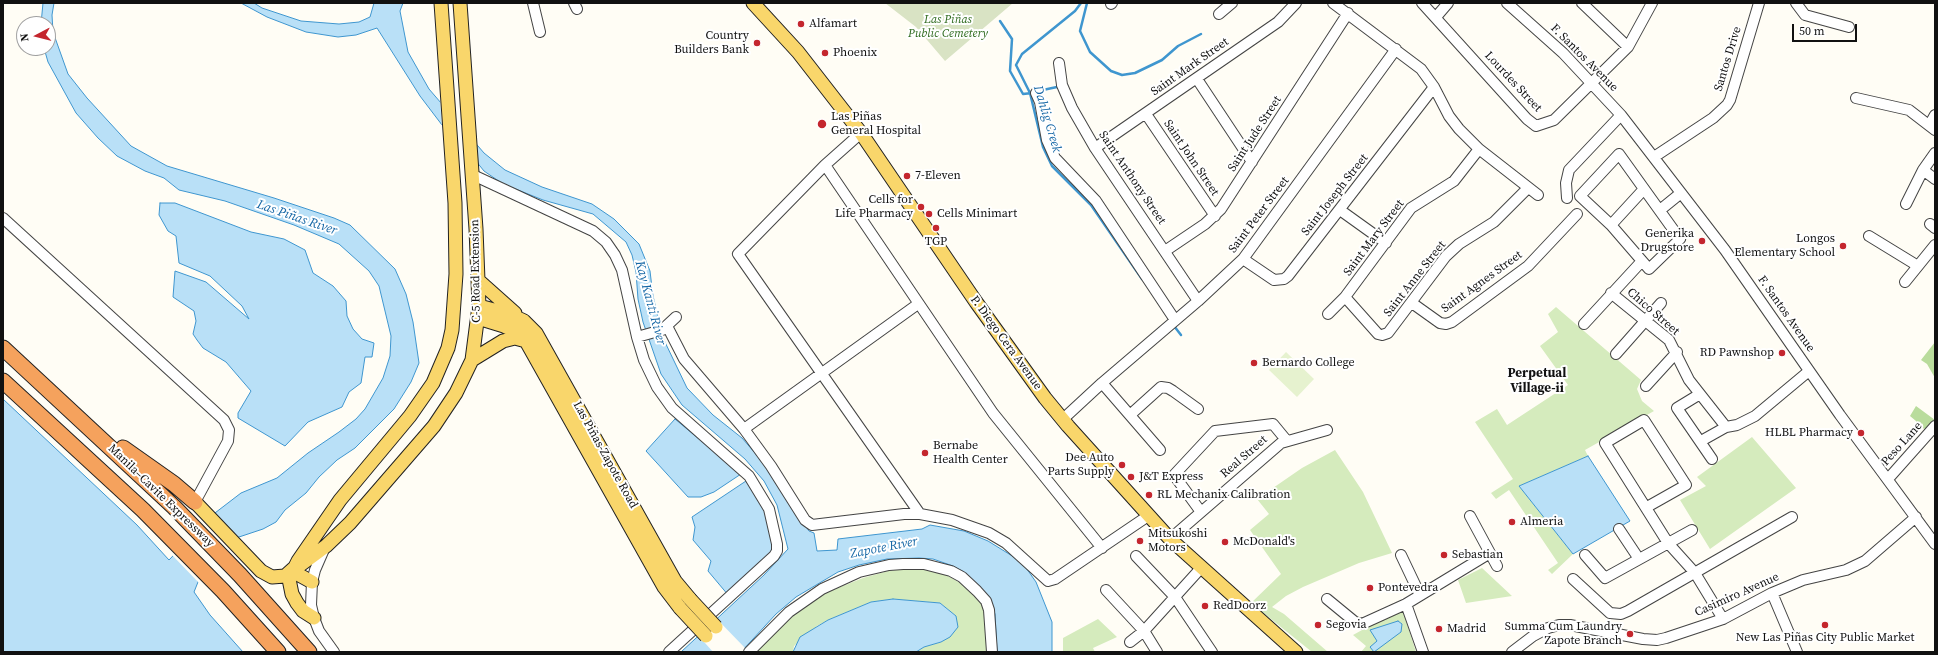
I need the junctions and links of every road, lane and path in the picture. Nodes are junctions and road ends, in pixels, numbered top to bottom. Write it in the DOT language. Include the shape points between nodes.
graph roads {
  1 [pos="441,3"];
  2 [pos="460,3"];
  3 [pos="533,3"];
  4 [pos="753,3"];
  5 [pos="1232,3"];
  6 [pos="1296,3"];
  7 [pos="1333,3"];
  8 [pos="1422,3"];
  9 [pos="1448,3"];
  10 [pos="1507,3"];
  11 [pos="1652,3"];
  12 [pos="1759,3"];
  13 [pos="1796,3"];
  14 [pos="1588,5"];
  15 [pos="1348,13"];
  16 [pos="1219,14"];
  17 [pos="1436,17"];
  18 [pos="1849,27"];
  19 [pos="540,32"];
  20 [pos="1628,47"];
  21 [pos="1396,49"];
  22 [pos="1059,63"];
  23 [pos="1197,79"];
  24 [pos="1591,83"];
  25 [pos="1434,87"];
  26 [pos="1036,93"];
  27 [pos="1856,98"];
  28 [pos="1146,114"];
  29 [pos="1621,115"];
  30 [pos="1933,123"];
  31 [pos="862,133"];
  32 [pos="1095,148"];
  33 [pos="1479,149"];
  34 [pos="1935,153"];
  35 [pos="1654,157"];
  36 [pos="1252,162"];
  37 [pos="825,165"];
  38 [pos="1923,170"];
  39 [pos="472,171"];
  40 [pos="453,176"];
  41 [pos="1935,179"];
  42 [pos="1528,188"];
  43 [pos="1644,189"];
  44 [pos="1538,195"];
  45 [pos="1683,195"];
  46 [pos="1567,198"];
  47 [pos="1906,204"];
  48 [pos="1340,210"];
  49 [pos="1662,213"];
  50 [pos="1577,214"];
  51 [pos="1215,216"];
  52 [pos="3,218"];
  53 [pos="1611,225"];
  54 [pos="1869,236"];
  55 [pos="1386,243"];
  56 [pos="1935,245"];
  57 [pos="1165,251"];
  58 [pos="1243,259"];
  59 [pos="1642,261"];
  60 [pos="1918,266"];
  61 [pos="478,280"];
  62 [pos="1906,282"];
  63 [pos="1611,293"];
  64 [pos="1345,297"];
  65 [pos="1198,301"];
  66 [pos="1412,303"];
  67 [pos="918,304"];
  68 [pos="1661,304"];
  69 [pos="479,312"];
  70 [pos="1328,314"];
  71 [pos="676,317"];
  72 [pos="1175,320"];
  73 [pos="524,321"];
  74 [pos="1646,321"];
  75 [pos="1584,324"];
  76 [pos="664,328"];
  77 [pos="640,337"];
  78 [pos="526,341"];
  79 [pos="3,348"];
  80 [pos="1677,352"];
  81 [pos="1616,354"];
  82 [pos="472,360"];
  83 [pos="1809,371"];
  84 [pos="823,374"];
  85 [pos="3,381"];
  86 [pos="1102,382"];
  87 [pos="1646,386"];
  88 [pos="1700,394"];
  89 [pos="1198,409"];
  90 [pos="1130,414"];
  91 [pos="80,418"];
  92 [pos="1062,420"];
  93 [pos="1935,426"];
  94 [pos="1726,427"];
  95 [pos="744,429"];
  96 [pos="1327,430"];
  97 [pos="1287,440"];
  98 [pos="1701,441"];
  99 [pos="1160,450"];
  100 [pos="1712,459"];
  101 [pos="1888,479"];
  102 [pos="198,505"];
  103 [pos="1647,507"];
  104 [pos="1201,512"];
  105 [pos="920,514"];
  106 [pos="1148,516"];
  107 [pos="1470,516"];
  108 [pos="1792,517"];
  109 [pos="1916,517"];
  110 [pos="1619,529"];
  111 [pos="1692,530"];
  112 [pos="1170,539"];
  113 [pos="1668,544"];
  114 [pos="1935,544"];
  115 [pos="326,546"];
  116 [pos="1102,548"];
  117 [pos="1490,553"];
  118 [pos="1401,555"];
  119 [pos="1585,555"];
  120 [pos="1136,556"];
  121 [pos="1639,559"];
  122 [pos="1497,566"];
  123 [pos="1201,568"];
  124 [pos="292,570"];
  125 [pos="1695,573"];
  126 [pos="1573,579"];
  127 [pos="312,582"];
  128 [pos="1106,590"];
  129 [pos="1772,593"];
  130 [pos="1420,595"];
  131 [pos="1175,597"];
  132 [pos="1327,599"];
  133 [pos="685,604"];
  134 [pos="1406,604"];
  135 [pos="314,618"];
  136 [pos="1723,618"];
  137 [pos="711,631"];
  138 [pos="1144,631"];
  139 [pos="1130,642"];
  140 [pos="1422,650"];
  141 [pos="278,652"];
  142 [pos="309,652"];
  143 [pos="334,652"];
  144 [pos="669,652"];
  145 [pos="750,652"];
  146 [pos="992,652"];
  147 [pos="1158,652"];
  148 [pos="1212,652"];
  149 [pos="1296,652"];
  150 [pos="1512,652"];
  151 [pos="1797,652"];
  1 -- 40 [label="main road, C-5 Road Extension"];
  2 -- 39 [label="main road, C-5 Road Extension"];
  3 -- 19 [label="street"];
  4 -- 31 [label="main road, P. Diego Cera Avenue" via="798,52"];
  5 -- 16 [label="street"];
  6 -- 23 [label="street, Saint Mark Street" via="1278,22"];
  7 -- 15 [label="street"];
  8 -- 17 [label="street, Lourdes Street"];
  9 -- 17 [label="street"];
  10 -- 24 [label="street, F. Santos Avenue" via="1563,53"];
  11 -- 20 [label="street"];
  12 -- 35 [label="street, Santos Drive" via="1730,100 1713,118"];
  13 -- 18 [label="street" via="1805,15"];
  14 -- 20 [label="street"];
  15 -- 21 [label="street"];
  15 -- 36 [label="street, Saint Jude Street"];
  17 -- 24 [label="street, Lourdes Street" via="1536,126 1554,120"];
  20 -- 24 [label="street"];
  21 -- 25 [label="street" via="1421,69"];
  21 -- 58 [label="street, Saint Peter Street"];
  22 -- 32 [label="street, Saint Anthony Street" via="1062,85"];
  23 -- 28 [label="street, Saint Mark Street"];
  23 -- 36 [label="street"];
  24 -- 29 [label="street, F. Santos Avenue"];
  25 -- 33 [label="street" via="1449,116"];
  25 -- 48 [label="street, Saint Joseph Street"];
  26 -- 72 [label="street" via="1047,140 1055,158 1096,200"];
  27 -- 30 [label="street" via="1909,110"];
  28 -- 32 [label="street, Saint Mark Street"];
  28 -- 51 [label="street, Saint John Street"];
  29 -- 35 [label="street, F. Santos Avenue"];
  29 -- 46 [label="street" via="1569,170 1566,183"];
  31 -- 37 [label="street"];
  31 -- 92 [label="main road, P. Diego Cera Avenue" via="976,302"];
  32 -- 57 [label="street, Saint Anthony Street"];
  33 -- 42 [label="street"];
  33 -- 55 [label="street, Saint Mary Street" via="1454,181 1411,208"];
  34 -- 38 [label="street"];
  35 -- 45 [label="street, F. Santos Avenue"];
  36 -- 51 [label="street, Saint Jude Street"];
  37 -- 67 [label="street"];
  37 -- 84 [label="street" via="738,254"];
  38 -- 41 [label="street"];
  38 -- 47 [label="street"];
  39 -- 40 [label="main road"];
  39 -- 61 [label="main road, C-5 Road Extension"];
  39 -- 77 [label="street" via="593,231 606,242 622,270"];
  40 -- 124 [label="main road, C-5 Road Extension" via="456,302 452,330 441,366 424,397 340,500"];
  42 -- 44 [label="street"];
  42 -- 66 [label="street, Saint Anne Street" via="1494,222 1459,244"];
  43 -- 49 [label="street"];
  43 -- 53 [label="street"];
  43 -- 53 [label="street" via="1619,154 1580,196"];
  45 -- 49 [label="street"];
  45 -- 83 [label="street, F. Santos Avenue"];
  48 -- 55 [label="street"];
  48 -- 58 [label="street, Saint Joseph Street" via="1284,279 1279,281 1269,278"];
  49 -- 59 [label="street" via="1680,239 1649,268"];
  50 -- 66 [label="street, Saint Agnes Street" via="1528,266 1452,322 1440,323"];
  51 -- 57 [label="street, Saint Jude Street"];
  52 -- 102 [label="street" via="224,420 229,430 228,441"];
  53 -- 59 [label="street"];
  54 -- 60 [label="street"];
  55 -- 64 [label="street, Saint Mary Street"];
  56 -- 60 [label="street"];
  57 -- 65 [label="street, Saint Anthony Street"];
  58 -- 65 [label="street, Saint Peter Street"];
  59 -- 63 [label="street"];
  60 -- 62 [label="street"];
  61 -- 69 [label="main road, C-5 Road Extension"];
  61 -- 73 [label="main road"];
  63 -- 74 [label="street, Chico Street"];
  63 -- 75 [label="street"];
  64 -- 66 [label="street, Saint Anne Street" via="1374,331 1382,335 1393,328"];
  64 -- 70 [label="street, Saint Mary Street"];
  65 -- 72 [label="street, Saint Peter Street"];
  67 -- 84 [label="street"];
  67 -- 116 [label="street" via="993,413"];
  68 -- 74 [label="street"];
  69 -- 73 [label="main road, Las Piñas-Zapote Road" via="509,314"];
  69 -- 78 [label="main road, Las Piñas-Zapote Road" via="517,332"];
  69 -- 82 [label="main road, C-5 Road Extension"];
  71 -- 76 [label="street"];
  72 -- 86 [label="street, Saint Peter Street"];
  73 -- 133 [label="main road, Las Piñas-Zapote Road" via="544,345 671,574"];
  74 -- 80 [label="street, Chico Street" via="1669,340"];
  74 -- 81 [label="street"];
  76 -- 77 [label="street"];
  76 -- 95 [label="street" via="684,359"];
  77 -- 144 [label="street" via="644,360 657,387 672,408 757,486 769,509 777,551 770,562"];
  78 -- 82 [label="main road" via="515,338 503,341"];
  78 -- 133 [label="main road, Las Piñas-Zapote Road" via="664,588"];
  79 -- 91 [label="highway, Manila–Cavite Expressway"];
  80 -- 87 [label="street"];
  80 -- 88 [label="street, Chico Street" via="1689,380"];
  82 -- 115 [label="main road, C-5 Road Extension" via="456,393 434,426 370,502"];
  83 -- 94 [label="street" via="1755,416 1743,423"];
  83 -- 101 [label="street, F. Santos Avenue"];
  84 -- 95 [label="street"];
  84 -- 105 [label="street"];
  85 -- 141 [label="highway, Manila–Cavite Expressway" via="176,543"];
  86 -- 90 [label="street"];
  86 -- 92 [label="street, Saint Peter Street"];
  88 -- 94 [label="street, Chico Street"];
  88 -- 98 [label="street" via="1677,408"];
  89 -- 90 [label="street" via="1168,388 1161,387"];
  90 -- 99 [label="street"];
  91 -- 102 [label="highway" via="174,484"];
  91 -- 142 [label="highway, Manila–Cavite Expressway" via="194,527"];
  92 -- 106 [label="main road, P. Diego Cera Avenue"];
  93 -- 101 [label="street, Peso Lane"];
  94 -- 98 [label="street"];
  95 -- 105 [label="street" via="805,520 812,525"];
  96 -- 97 [label="street, Real Street"];
  97 -- 104 [label="street, Real Street"];
  97 -- 104 [label="street, Real Street" via="1273,424 1215,431 1174,475"];
  98 -- 100 [label="street"];
  101 -- 109 [label="street, F. Santos Avenue"];
  102 -- 124 [label="main road, C-5 Road Extension" via="257,567 272,577 281,577"];
  103 -- 103 [label="street" via="1606,443 1644,420 1686,485"];
  103 -- 113 [label="street"];
  104 -- 112 [label="street, Real Street"];
  105 -- 116 [label="street" via="952,520 989,533 1006,543 1048,580 1055,579"];
  106 -- 112 [label="main road, P. Diego Cera Avenue"];
  106 -- 116 [label="street"];
  107 -- 117 [label="street"];
  108 -- 125 [label="street"];
  109 -- 114 [label="street, F. Santos Avenue"];
  109 -- 129 [label="street, Casimiro Avenue" via="1865,561 1846,570 1803,580"];
  110 -- 121 [label="street"];
  111 -- 113 [label="street"];
  112 -- 123 [label="main road, P. Diego Cera Avenue"];
  113 -- 121 [label="street"];
  113 -- 125 [label="street"];
  115 -- 124 [label="main road, C-5 Road Extension"];
  115 -- 127 [label="street"];
  117 -- 122 [label="street"];
  117 -- 130 [label="street"];
  118 -- 130 [label="street"];
  119 -- 121 [label="street" via="1604,578"];
  120 -- 131 [label="street"];
  123 -- 131 [label="street"];
  123 -- 149 [label="main road, P. Diego Cera Avenue"];
  124 -- 127 [label="main road"];
  124 -- 135 [label="main road" via="292,594 303,611"];
  125 -- 126 [label="street" via="1621,614 1610,613"];
  125 -- 136 [label="street"];
  127 -- 135 [label="street" via="311,605"];
  128 -- 138 [label="street"];
  129 -- 136 [label="street, Casimiro Avenue"];
  129 -- 151 [label="street"];
  130 -- 134 [label="street"];
  131 -- 138 [label="street"];
  131 -- 148 [label="street"];
  132 -- 134 [label="street" via="1355,622 1362,624"];
  133 -- 137 [label="main road, Las Piñas-Zapote Road, bridge"];
  134 -- 140 [label="street"];
  135 -- 143 [label="street" via="319,631"];
  136 -- 150 [label="street, Casimiro Avenue" via="1656,640 1559,625 1533,636"];
  138 -- 139 [label="street"];
  138 -- 147 [label="street"];
  145 -- 146 [label="street" via="789,612 822,589 860,572 903,564 924,564 951,571 962,577 986,601 990,610"];
}
